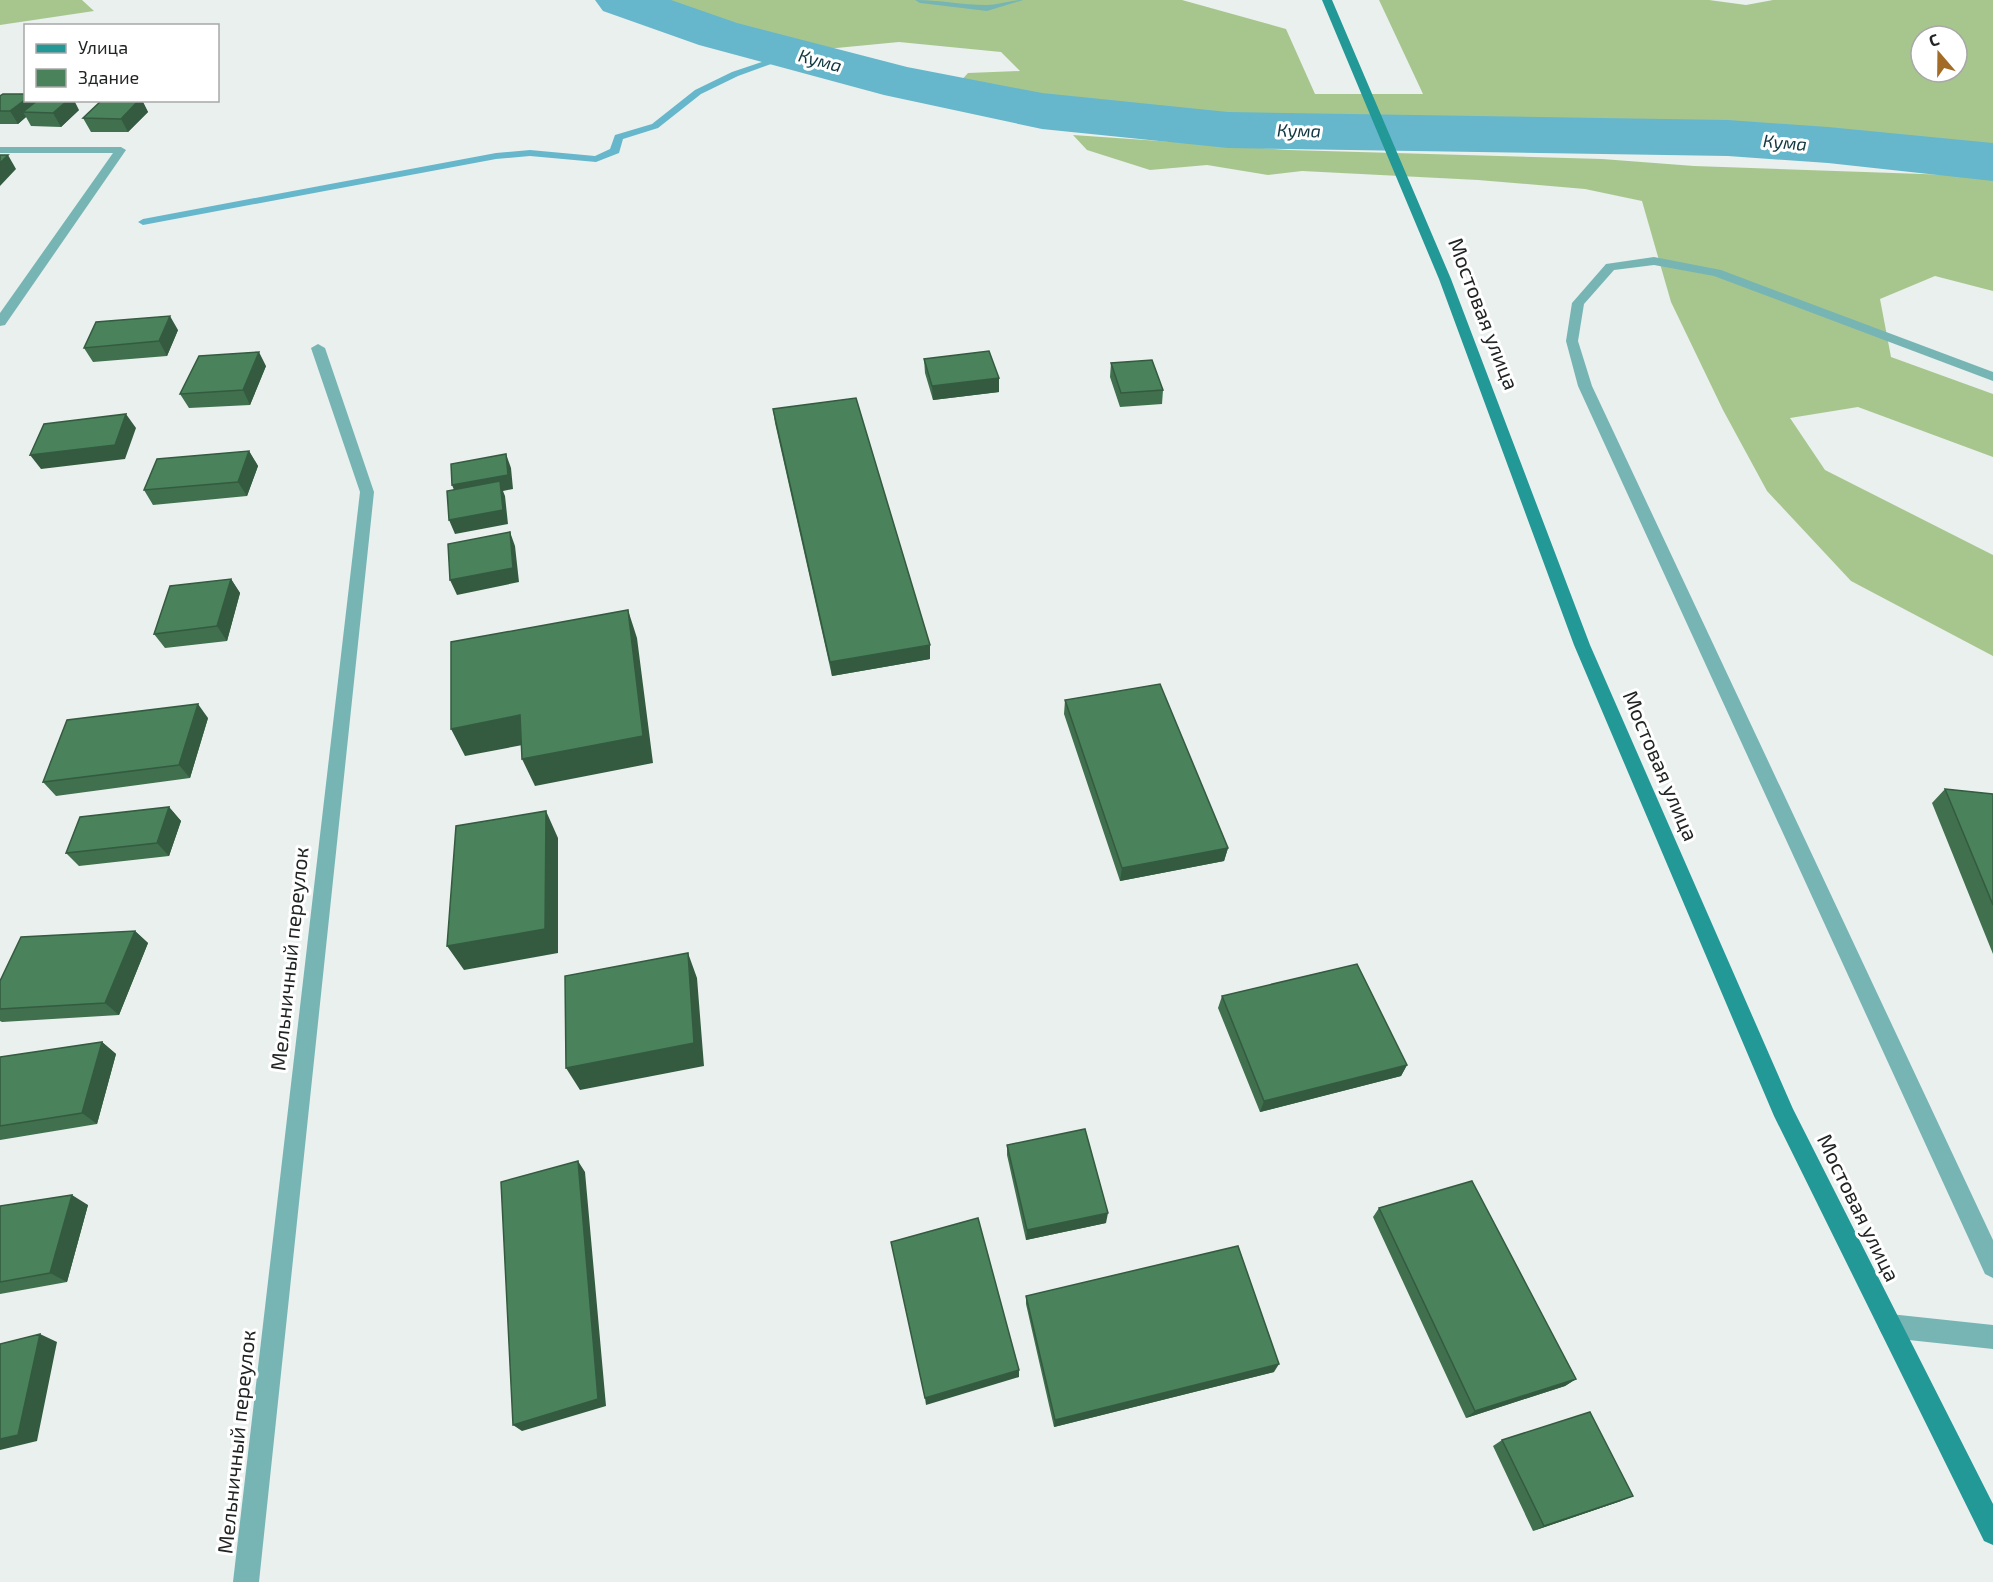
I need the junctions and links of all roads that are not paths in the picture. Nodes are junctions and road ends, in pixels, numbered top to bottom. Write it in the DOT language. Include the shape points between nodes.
graph roads {
  1 [pos="920,0"];
  2 [pos="1018,0"];
  3 [pos="1327,0"];
  4 [pos="0,150"];
  5 [pos="0,322"];
  6 [pos="318,348"];
  7 [pos="1993,377"];
  8 [pos="1993,1266"];
  9 [pos="1890,1326"];
  10 [pos="1993,1337"];
  11 [pos="1993,1532"];
  12 [pos="246,1582"];
  1 -- 2 [label="street" via="987,8"];
  3 -- 9 [label="main road, Мостовая улица" via="1445,279 1582,645 1785,1116"];
  4 -- 5 [label="street" via="122,150"];
  6 -- 12 [label="street, Мельничный переулок" via="367,492"];
  7 -- 8 [label="street" via="1717,273 1654,261 1610,267 1578,303 1572,341 1585,387"];
  9 -- 10 [label="street"];
  9 -- 11 [label="main road, Мостовая улица"];
}
